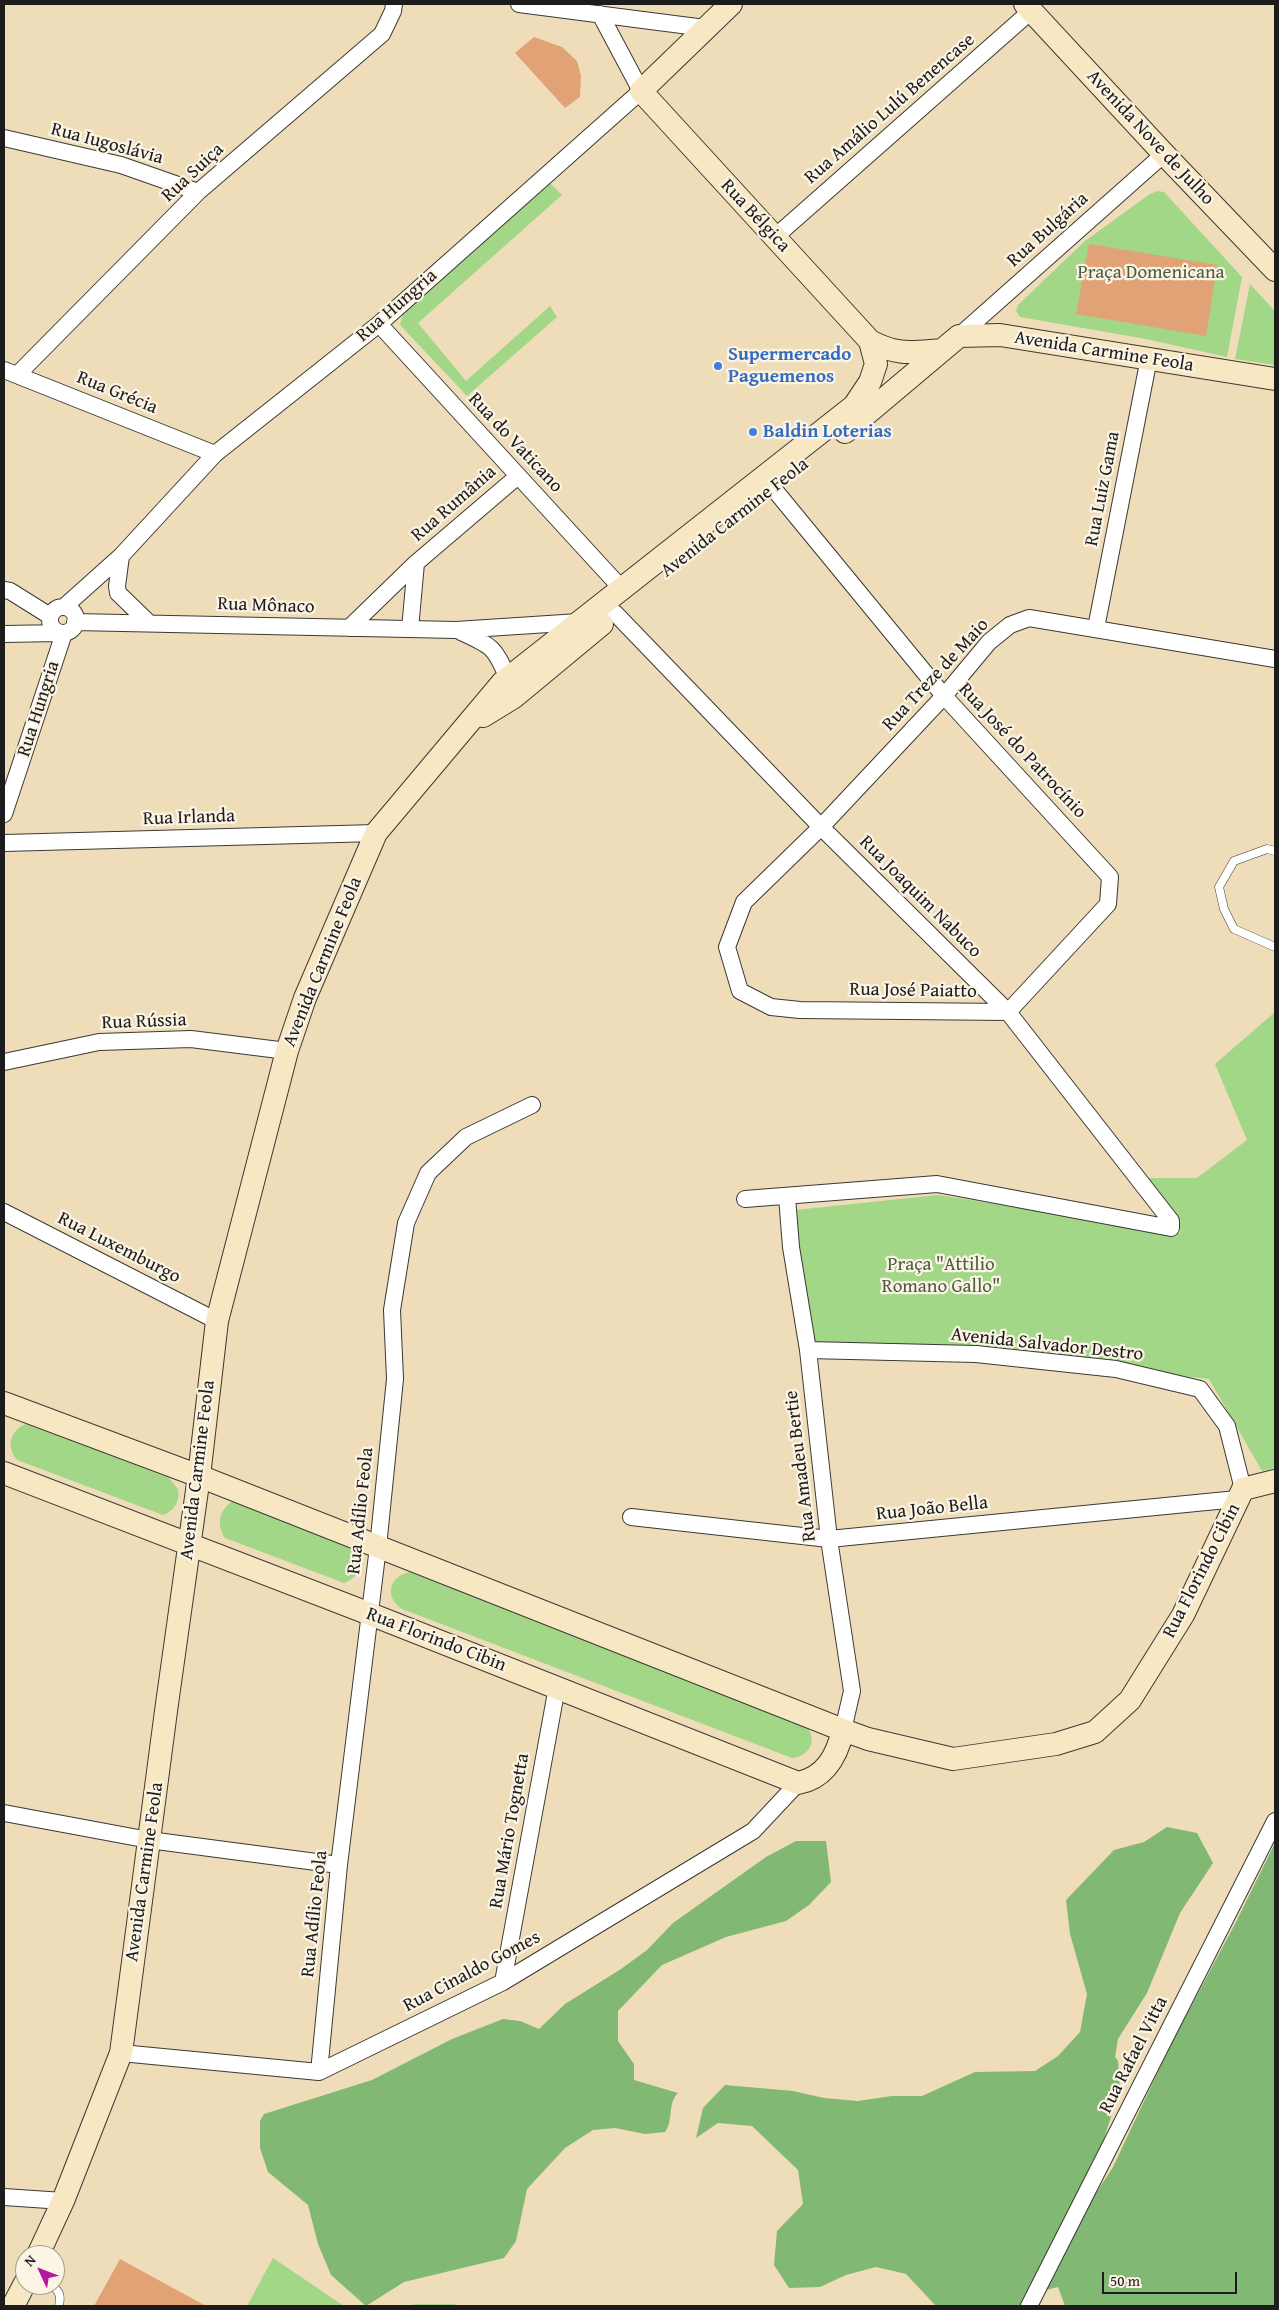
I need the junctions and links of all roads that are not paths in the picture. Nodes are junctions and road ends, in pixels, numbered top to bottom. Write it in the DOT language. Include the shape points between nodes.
graph roads {
  1 [pos="394,4"];
  2 [pos="519,4"];
  3 [pos="730,4"];
  4 [pos="1028,7"];
  5 [pos="600,14"];
  6 [pos="704,28"];
  7 [pos="641,91"];
  8 [pos="4,138"];
  9 [pos="1164,154"];
  10 [pos="198,192"];
  11 [pos="775,237"];
  12 [pos="1275,270"];
  13 [pos="379,324"];
  14 [pos="870,341"];
  15 [pos="950,343"];
  16 [pos="1149,358"];
  17 [pos="11,372"];
  18 [pos="1275,379"];
  19 [pos="854,406"];
  20 [pos="215,454"];
  21 [pos="518,476"];
  22 [pos="773,488"];
  23 [pos="121,556"];
  24 [pos="416,564"];
  25 [pos="622,589"];
  26 [pos="4,590"];
  27 [pos="57,612"];
  28 [pos="615,613"];
  29 [pos="149,622"];
  30 [pos="579,622"];
  31 [pos="349,628"];
  32 [pos="1096,628"];
  33 [pos="66,629"];
  34 [pos="410,629"];
  35 [pos="456,630"];
  36 [pos="4,634"];
  37 [pos="1275,660"];
  38 [pos="508,679"];
  39 [pos="944,696"];
  40 [pos="467,726"];
  41 [pos="4,814"];
  42 [pos="821,827"];
  43 [pos="376,833"];
  44 [pos="4,844"];
  45 [pos="1275,851"];
  46 [pos="744,902"];
  47 [pos="1275,947"];
  48 [pos="1008,1012"];
  49 [pos="287,1050"];
  50 [pos="4,1062"];
  51 [pos="532,1105"];
  52 [pos="787,1197"];
  53 [pos="745,1199"];
  54 [pos="4,1212"];
  55 [pos="217,1320"];
  56 [pos="808,1350"];
  57 [pos="4,1403"];
  58 [pos="4,1473"];
  59 [pos="199,1476"];
  60 [pos="1275,1481"];
  61 [pos="1240,1494"];
  62 [pos="631,1517"];
  63 [pos="829,1539"];
  64 [pos="189,1546"];
  65 [pos="378,1547"];
  66 [pos="370,1614"];
  67 [pos="557,1687"];
  68 [pos="843,1730"];
  69 [pos="798,1783"];
  70 [pos="4,1813"];
  71 [pos="1275,1822"];
  72 [pos="149,1840"];
  73 [pos="339,1865"];
  74 [pos="503,1982"];
  75 [pos="121,2053"];
  76 [pos="319,2072"];
  77 [pos="4,2197"];
  78 [pos="62,2201"];
  79 [pos="42,2245"];
  80 [pos="1029,2306"];
  1 -- 10 [label="street, Rua Suiça" via="382,34"];
  2 -- 5 [label="street"];
  3 -- 6 [label="main road, Rua Hungria"];
  4 -- 9 [label="main road, Avenida Nove de Julho"];
  4 -- 11 [label="street, Rua Amálio Lulú Benencase"];
  5 -- 6 [label="street"];
  5 -- 7 [label="street"];
  6 -- 7 [label="main road, Rua Hungria"];
  7 -- 11 [label="main road, Rua Bélgica"];
  7 -- 13 [label="street, Rua Hungria"];
  8 -- 10 [label="street, Rua Iugoslávia" via="120,165"];
  9 -- 12 [label="main road, Avenida Nove de Julho"];
  9 -- 15 [label="street, Rua Bulgária"];
  10 -- 17 [label="street, Rua Suiça"];
  11 -- 14 [label="main road, Rua Bélgica"];
  13 -- 20 [label="street, Rua Hungria"];
  13 -- 21 [label="street, Rua do Vaticano"];
  14 -- 15 [label="main road, Rua Bélgica" via="899,353"];
  14 -- 19 [label="main road, Rua Bélgica" via="876,364 870,382"];
  15 -- 16 [label="main road, Avenida Carmine Feola" via="1000,335"];
  15 -- 22 [label="main road, Avenida Carmine Feola" via="868,414"];
  16 -- 18 [label="main road, Avenida Carmine Feola"];
  16 -- 32 [label="street, Rua Luiz Gama"];
  17 -- 20 [label="street, Rua Grécia"];
  19 -- 25 [label="main road, Avenida Carmine Feola"];
  20 -- 23 [label="street, Rua Hungria"];
  21 -- 24 [label="street, Rua Rumânia"];
  21 -- 25 [label="street, Rua do Vaticano"];
  22 -- 28 [label="main road, Avenida Carmine Feola"];
  22 -- 39 [label="street, Rua José do Patrocínio"];
  23 -- 27 [label="street, Rua Hungria"];
  23 -- 29 [label="street" via="118,593"];
  24 -- 31 [label="street, Rua Rumânia"];
  24 -- 34 [label="street, Rua Rumânia"];
  25 -- 30 [label="main road, Avenida Carmine Feola"];
  26 -- 27 [label="street"];
  27 -- 33 [label="street" via="52,628"];
  27 -- 33 [label="street" via="74,614"];
  28 -- 40 [label="main road, Avenida Carmine Feola" via="514,697"];
  28 -- 42 [label="street, Rua Joaquim Nabuco"];
  29 -- 31 [label="street, Rua Mônaco"];
  29 -- 33 [label="street, Rua Mônaco"];
  30 -- 35 [label="street, Rua Mônaco"];
  30 -- 38 [label="main road, Avenida Carmine Feola"];
  31 -- 34 [label="street, Rua Mônaco"];
  32 -- 37 [label="street, Rua Treze de Maio"];
  32 -- 39 [label="street, Rua Treze de Maio" via="1029,618 1010,625 989,642"];
  33 -- 36 [label="street, Rua Mônaco"];
  33 -- 41 [label="street, Rua Hungria"];
  34 -- 35 [label="street, Rua Mônaco"];
  35 -- 38 [label="street, Rua Mônaco" via="494,650"];
  38 -- 40 [label="main road, Avenida Carmine Feola"];
  39 -- 42 [label="street, Rua Treze de Maio"];
  39 -- 48 [label="street, Rua José do Patrocínio" via="1110,876 1108,904"];
  40 -- 43 [label="main road, Avenida Carmine Feola"];
  42 -- 46 [label="street, Rua Treze de Maio"];
  42 -- 48 [label="street, Rua Joaquim Nabuco"];
  43 -- 44 [label="street, Rua Irlanda"];
  43 -- 49 [label="main road, Avenida Carmine Feola" via="305,998"];
  45 -- 47 [label="lane" via="1267,849 1234,861 1219,887 1224,909 1234,929"];
  46 -- 48 [label="street, Rua José Paiatto" via="727,947 740,991 771,1007"];
  48 -- 52 [label="street, Rua Joaquim Nabuco" via="1171,1222 1171,1228 937,1184"];
  49 -- 50 [label="street, Rua Rússia" via="191,1040 100,1042"];
  49 -- 55 [label="main road, Avenida Carmine Feola"];
  51 -- 65 [label="street, Rua Adílio Feola" via="466,1137 428,1173 406,1223 392,1310 395,1379"];
  52 -- 53 [label="street"];
  52 -- 56 [label="street, Rua Amadeu Bertie" via="791,1247"];
  54 -- 55 [label="street, Rua Luxemburgo"];
  55 -- 59 [label="main road, Avenida Carmine Feola"];
  56 -- 61 [label="street, Avenida Salvador Destro" via="976,1354 1116,1369 1200,1389 1227,1426"];
  56 -- 63 [label="street, Rua Amadeu Bertie"];
  57 -- 59 [label="main road, Rua Florindo Cibin"];
  58 -- 64 [label="main road, Rua Florindo Cibin"];
  59 -- 64 [label="main road, Avenida Carmine Feola"];
  59 -- 65 [label="main road, Rua Florindo Cibin"];
  60 -- 61 [label="main road, Rua Florindo Cibin"];
  61 -- 63 [label="street, Rua João Bella"];
  61 -- 68 [label="main road, Rua Florindo Cibin" via="1184,1615 1130,1700 1095,1732 1056,1744 953,1759"];
  62 -- 63 [label="street, Rua João Bella"];
  63 -- 68 [label="street, Rua Amadeu Bertie" via="852,1692"];
  64 -- 66 [label="main road, Rua Florindo Cibin"];
  64 -- 72 [label="main road, Avenida Carmine Feola"];
  65 -- 66 [label="street, Rua Adílio Feola"];
  65 -- 68 [label="main road, Rua Florindo Cibin"];
  66 -- 67 [label="main road, Rua Florindo Cibin"];
  66 -- 73 [label="street, Rua Adílio Feola"];
  67 -- 69 [label="main road, Rua Florindo Cibin"];
  67 -- 74 [label="street, Rua Mário Tognetta"];
  68 -- 69 [label="main road" via="839,1750 823,1771 812,1780"];
  69 -- 74 [label="street, Rua Cinaldo Gomes" via="753,1831"];
  70 -- 72 [label="street"];
  71 -- 80 [label="street, Rua Rafael Vitta"];
  72 -- 73 [label="street"];
  72 -- 75 [label="main road, Avenida Carmine Feola"];
  73 -- 76 [label="street, Rua Adílio Feola"];
  74 -- 76 [label="street, Rua Cinaldo Gomes"];
  75 -- 76 [label="street"];
  75 -- 78 [label="main road, Avenida Carmine Feola"];
  77 -- 78 [label="street"];
  78 -- 79 [label="main road, Avenida Carmine Feola"];
}
